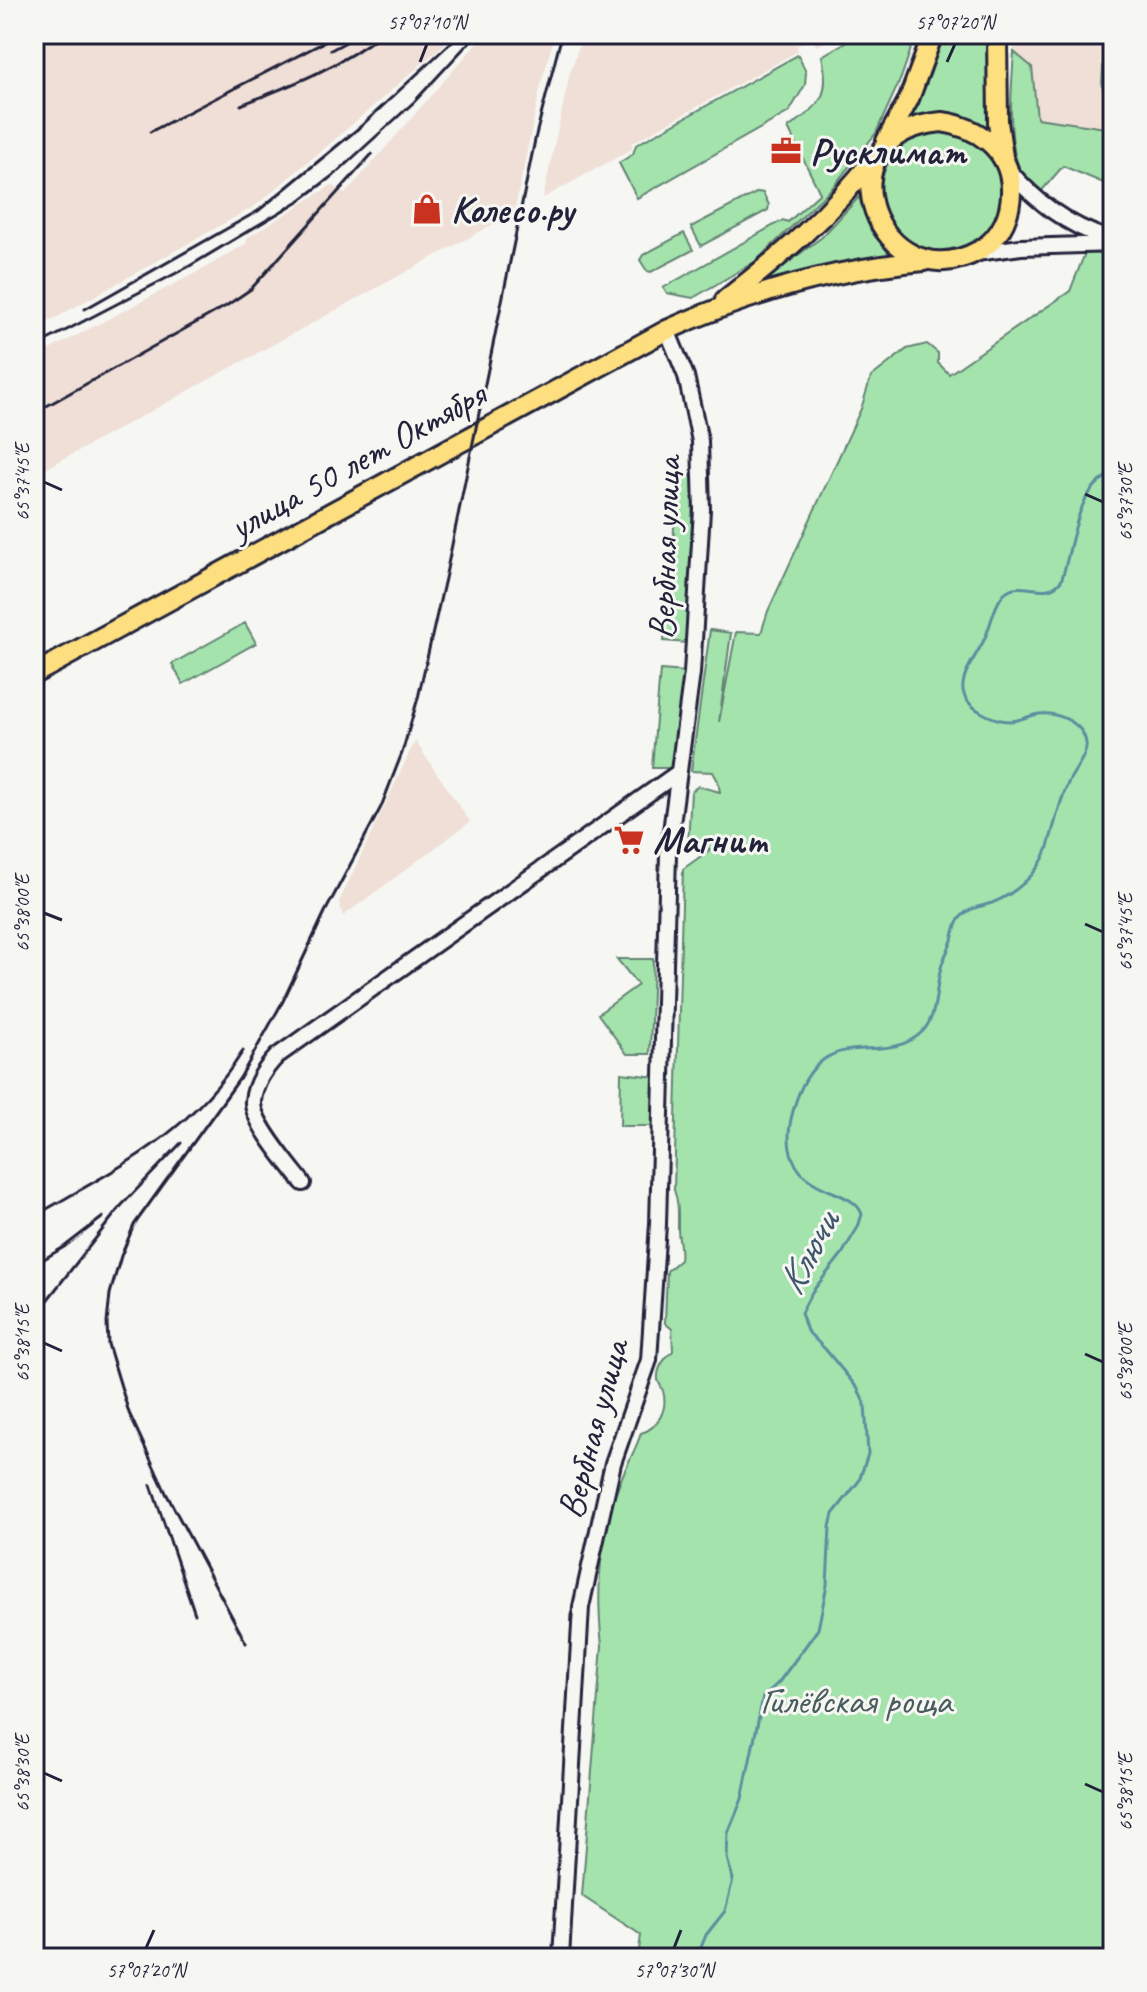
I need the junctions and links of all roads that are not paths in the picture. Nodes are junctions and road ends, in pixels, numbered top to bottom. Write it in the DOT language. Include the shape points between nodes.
graph roads {
  1 [pos="933,34"];
  2 [pos="997,34"];
  3 [pos="880,150"];
  4 [pos="1005,162"];
  5 [pos="1113,242"];
  6 [pos="972,254"];
  7 [pos="924,261"];
  8 [pos="714,309"];
  9 [pos="667,330"];
  10 [pos="34,674"];
  11 [pos="679,772"];
  12 [pos="303,1183"];
  13 [pos="561,1958"];
  1 -- 3 [label="main road" via="909,99"];
  2 -- 4 [label="main road" via="998,122"];
  3 -- 4 [label="main road" via="921,125 942,122 973,132"];
  3 -- 7 [label="main road" via="871,185 874,211 899,247"];
  3 -- 8 [label="main road" via="822,218"];
  4 -- 5 [label="street" via="1054,214"];
  4 -- 6 [label="main road" via="1011,201 1004,224 989,244"];
  5 -- 6 [label="street"];
  6 -- 7 [label="main road"];
  7 -- 8 [label="main road" via="797,282"];
  8 -- 9 [label="main road, улица 50 лет Октября"];
  9 -- 10 [label="main road, улица 50 лет Октября"];
  9 -- 11 [label="street, Вербная улица" via="686,376 698,432 702,510 694,651"];
  11 -- 12 [label="street" via="277,1056 260,1075 252,1104"];
  11 -- 13 [label="street, Вербная улица" via="668,854 662,1131 649,1360 613,1463 581,1607"];
}
